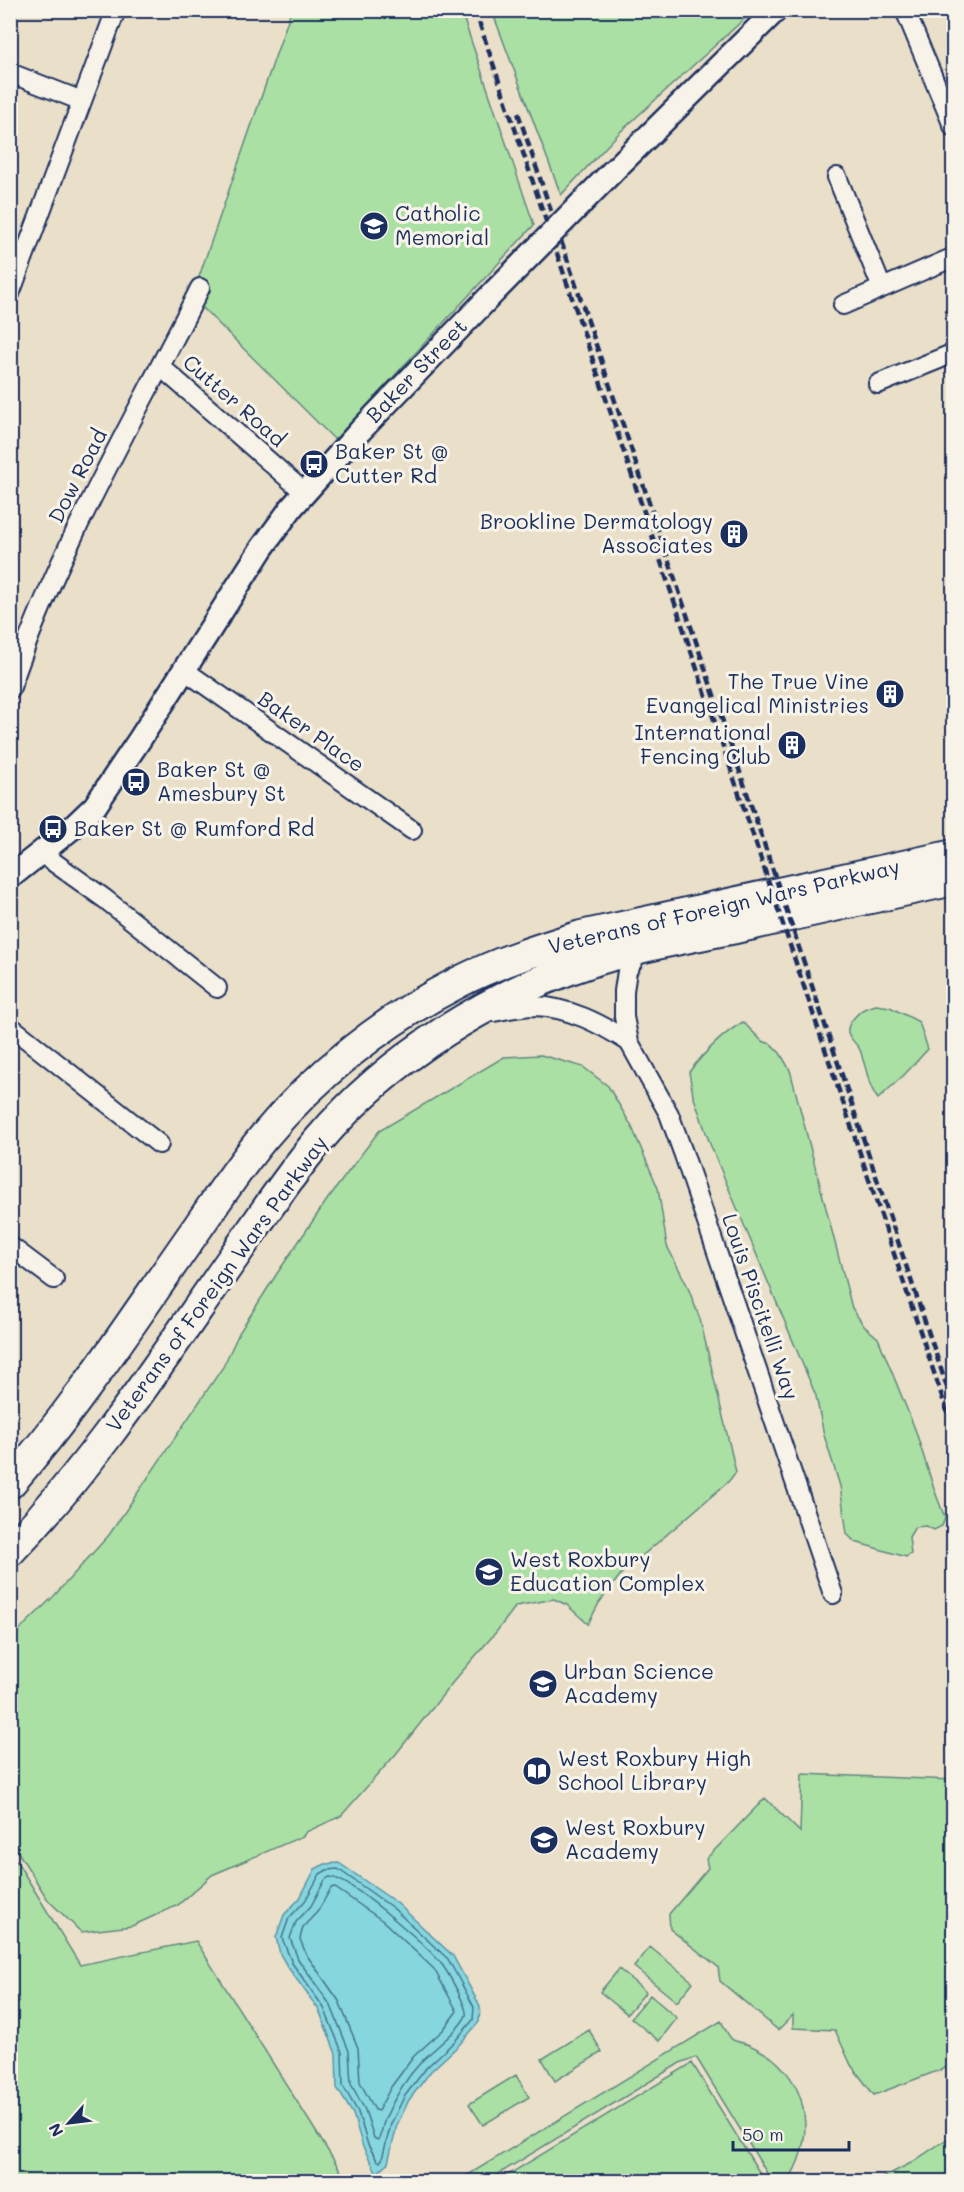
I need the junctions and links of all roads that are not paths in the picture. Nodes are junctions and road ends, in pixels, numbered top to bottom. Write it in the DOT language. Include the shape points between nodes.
graph roads {
  1 [pos="116,10"];
  2 [pos="776,10"];
  3 [pos="905,10"];
  4 [pos="10,73"];
  5 [pos="82,101"];
  6 [pos="954,128"];
  7 [pos="837,177"];
  8 [pos="954,257"];
  9 [pos="200,288"];
  10 [pos="882,288"];
  11 [pos="10,294"];
  12 [pos="843,305"];
  13 [pos="954,352"];
  14 [pos="161,367"];
  15 [pos="878,384"];
  16 [pos="304,492"];
  17 [pos="184,670"];
  18 [pos="10,690"];
  19 [pos="412,831"];
  20 [pos="41,853"];
  21 [pos="954,855"];
  22 [pos="10,876"];
  23 [pos="954,880"];
  24 [pos="640,949"];
  25 [pos="217,988"];
  26 [pos="470,1016"];
  27 [pos="10,1026"];
  28 [pos="629,1042"];
  29 [pos="159,1144"];
  30 [pos="10,1246"];
  31 [pos="54,1279"];
  32 [pos="113,1347"];
  33 [pos="151,1375"];
  34 [pos="10,1483"];
  35 [pos="10,1551"];
  36 [pos="833,1594"];
  1 -- 5 [label="street"];
  2 -- 16 [label="street, Baker Street, bridge" via="495,291"];
  3 -- 6 [label="street"];
  4 -- 5 [label="street"];
  5 -- 11 [label="street"];
  7 -- 10 [label="street"];
  8 -- 10 [label="street"];
  9 -- 14 [label="street, Dow Road"];
  10 -- 12 [label="street"];
  13 -- 15 [label="street"];
  14 -- 16 [label="street, Cutter Road"];
  14 -- 18 [label="street, Dow Road" via="69,543"];
  16 -- 17 [label="street, Baker Street" via="262,548"];
  17 -- 19 [label="street, Baker Place"];
  17 -- 20 [label="street, Baker Street" via="95,806"];
  20 -- 22 [label="street, Baker Street"];
  20 -- 25 [label="street"];
  21 -- 32 [label="highway, Veterans of Foreign Wars Parkway" via="581,936 508,960 447,988 357,1048 281,1117 234,1176"];
  23 -- 24 [label="highway, Veterans of Foreign Wars Parkway"];
  24 -- 26 [label="highway, Veterans of Foreign Wars Parkway" via="551,976"];
  24 -- 28 [label="street, Louis Piscitelli Way" via="627,971 624,992"];
  26 -- 28 [label="street, Louis Piscitelli Way" via="532,1006 561,1009 602,1025"];
  26 -- 33 [label="highway, Veterans of Foreign Wars Parkway" via="390,1072 324,1134"];
  27 -- 29 [label="street"];
  28 -- 36 [label="street, Louis Piscitelli Way" via="669,1114"];
  30 -- 31 [label="street"];
  32 -- 33 [label="highway"];
  32 -- 34 [label="highway, Veterans of Foreign Wars Parkway" via="51,1434"];
  33 -- 35 [label="highway, Veterans of Foreign Wars Parkway" via="84,1467"];
}
